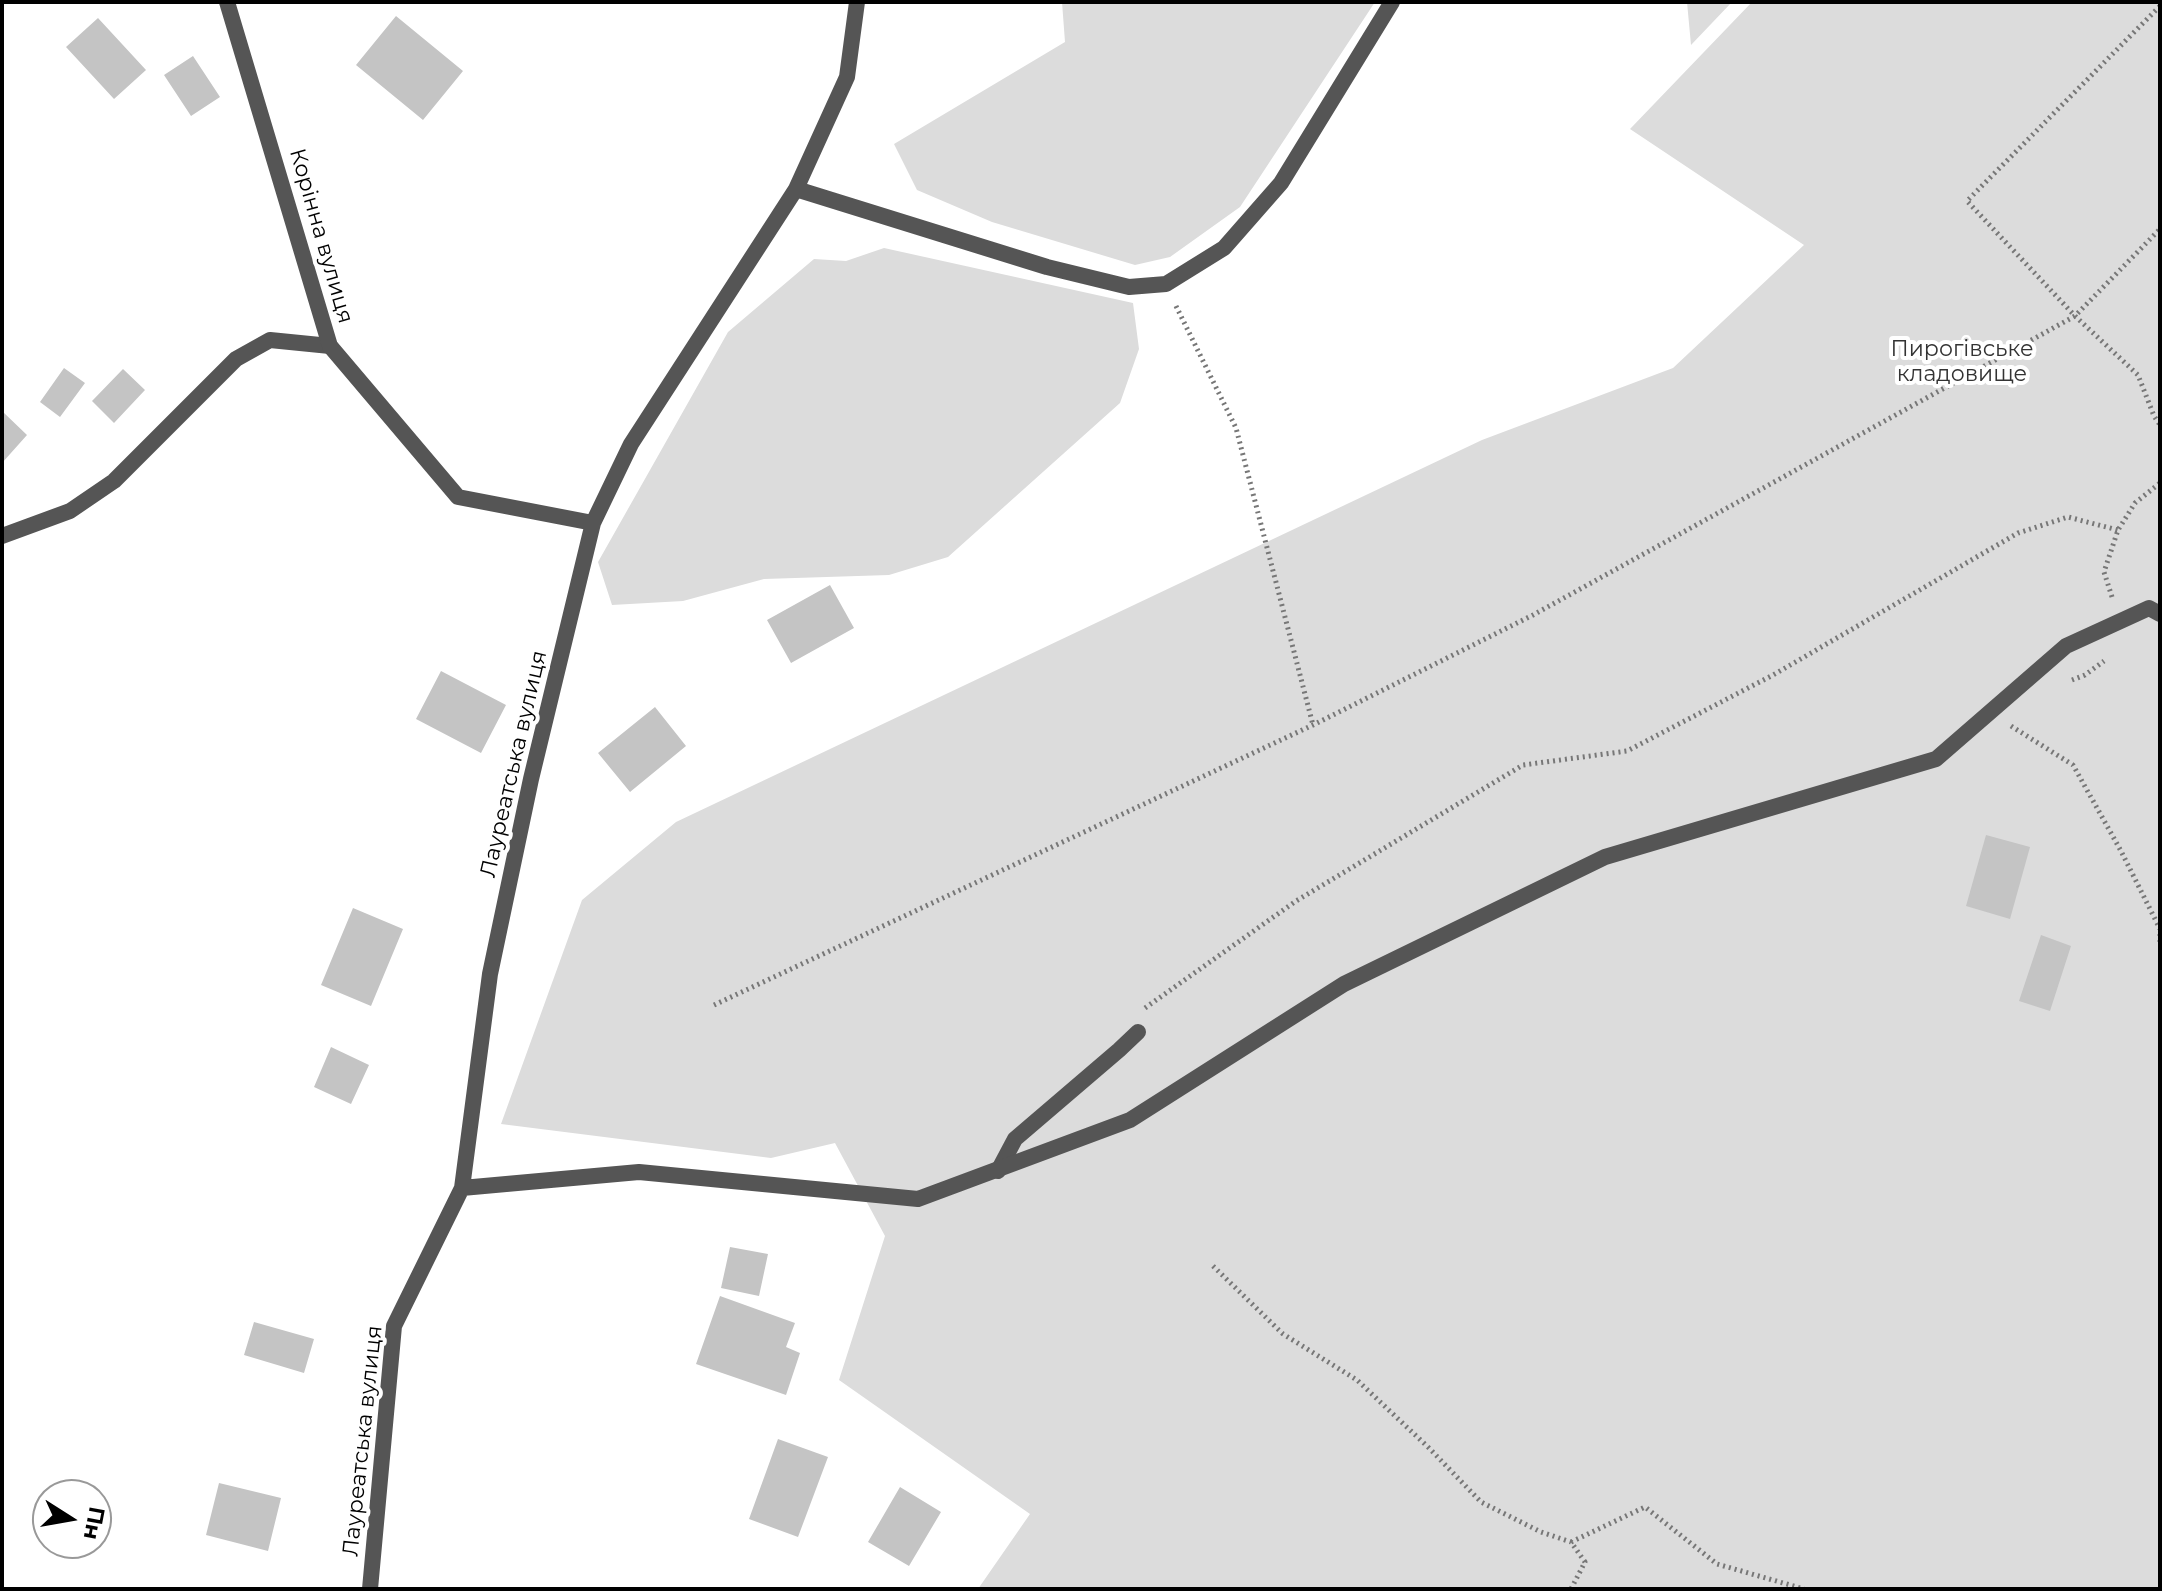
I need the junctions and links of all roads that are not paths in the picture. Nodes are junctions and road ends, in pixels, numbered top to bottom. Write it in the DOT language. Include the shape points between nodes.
graph roads {
  1 [pos="227,2"];
  2 [pos="857,2"];
  3 [pos="1392,2"];
  4 [pos="796,189"];
  5 [pos="330,346"];
  6 [pos="593,523"];
  7 [pos="2,536"];
  8 [pos="2160,614"];
  9 [pos="1138,1032"];
  10 [pos="998,1171"];
  11 [pos="462,1188"];
  12 [pos="370,1589"];
  1 -- 5 [label="street, Корінна вулиця"];
  2 -- 4 [label="street, Лауреатська вулиця" via="847,77"];
  3 -- 4 [label="street" via="1281,183 1224,248 1166,284 1129,287 1047,267"];
  4 -- 6 [label="street, Лауреатська вулиця" via="631,444"];
  5 -- 6 [label="street, Корінна вулиця" via="458,497"];
  5 -- 7 [label="street" via="270,340 236,359 114,481 70,511"];
  6 -- 11 [label="street, Лауреатська вулиця" via="490,974"];
  8 -- 10 [label="street" via="2149,608 2066,646 1936,759 1605,857 1344,984 1130,1120"];
  9 -- 10 [label="street" via="1015,1139"];
  10 -- 11 [label="street" via="918,1199 639,1172"];
  11 -- 12 [label="street, Лауреатська вулиця" via="394,1326"];
}
